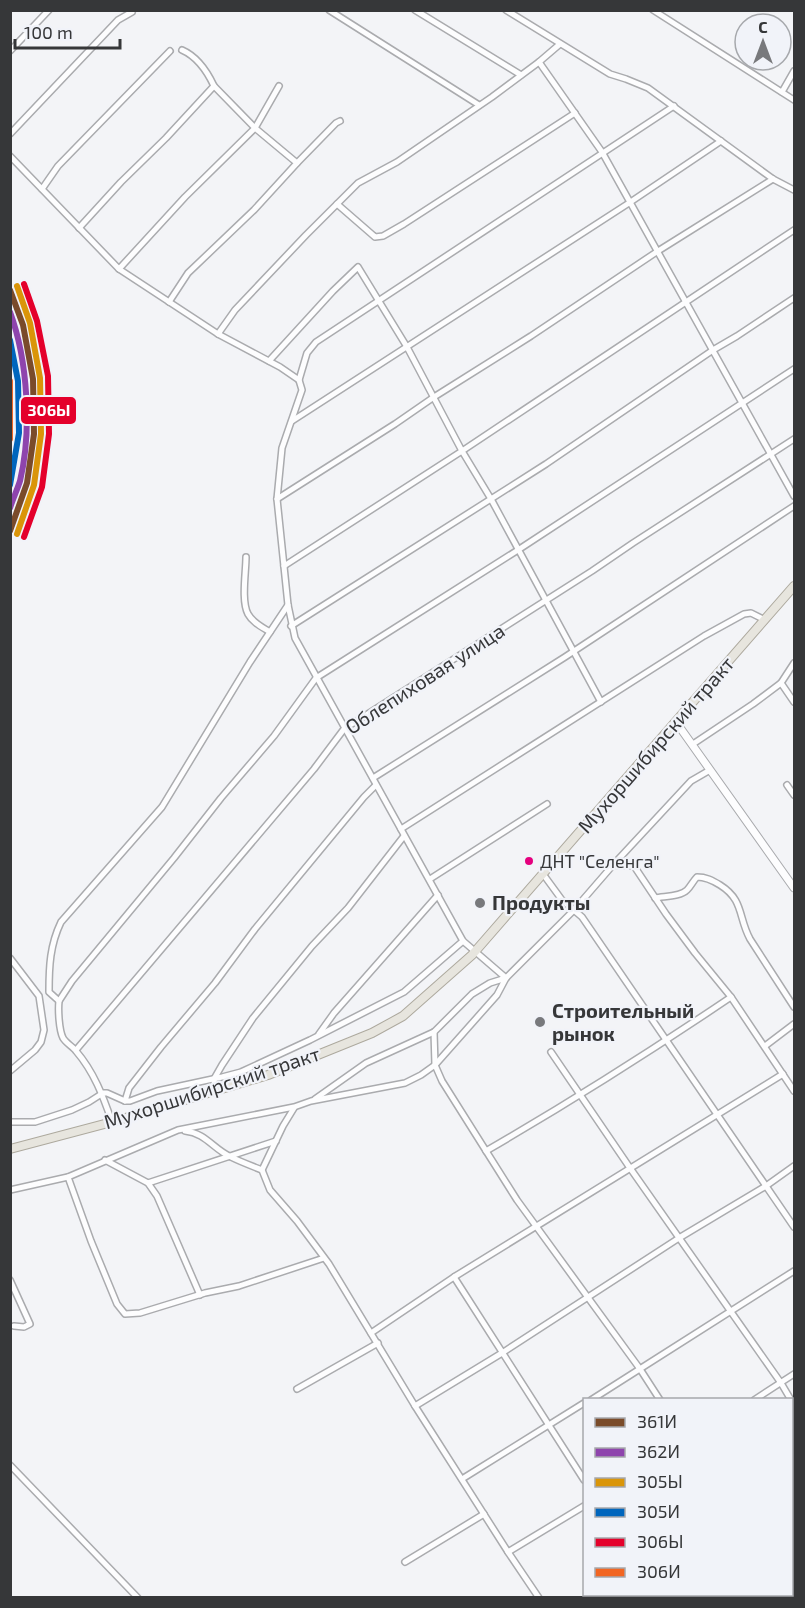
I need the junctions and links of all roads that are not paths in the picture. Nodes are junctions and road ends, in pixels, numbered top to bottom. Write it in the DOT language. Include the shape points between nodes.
graph roads {
  1 [pos="49,10"];
  2 [pos="329,10"];
  3 [pos="415,10"];
  4 [pos="506,10"];
  5 [pos="653,10"];
  6 [pos="132,12"];
  7 [pos="560,44"];
  8 [pos="182,50"];
  9 [pos="10,51"];
  10 [pos="170,51"];
  11 [pos="539,62"];
  12 [pos="795,71"];
  13 [pos="521,75"];
  14 [pos="214,86"];
  15 [pos="279,87"];
  16 [pos="782,92"];
  17 [pos="795,100"];
  18 [pos="478,105"];
  19 [pos="674,106"];
  20 [pos="575,113"];
  21 [pos="340,121"];
  22 [pos="255,128"];
  23 [pos="10,135"];
  24 [pos="721,141"];
  25 [pos="602,152"];
  26 [pos="10,156"];
  27 [pos="297,163"];
  28 [pos="773,179"];
  29 [pos="42,189"];
  30 [pos="795,190"];
  31 [pos="629,203"];
  32 [pos="338,204"];
  33 [pos="79,228"];
  34 [pos="795,230"];
  35 [pos="658,251"];
  36 [pos="119,269"];
  37 [pos="795,298"];
  38 [pos="378,299"];
  39 [pos="169,302"];
  40 [pos="686,302"];
  41 [pos="218,334"];
  42 [pos="407,347"];
  43 [pos="713,350"];
  44 [pos="269,361"];
  45 [pos="795,369"];
  46 [pos="299,380"];
  47 [pos="434,397"];
  48 [pos="742,404"];
  49 [pos="292,421"];
  50 [pos="795,438"];
  51 [pos="462,451"];
  52 [pos="771,454"];
  53 [pos="795,496"];
  54 [pos="277,499"];
  55 [pos="490,499"];
  56 [pos="795,506"];
  57 [pos="518,550"];
  58 [pos="246,557"];
  59 [pos="284,566"];
  60 [pos="795,586"];
  61 [pos="546,601"];
  62 [pos="288,605"];
  63 [pos="765,620"];
  64 [pos="291,626"];
  65 [pos="270,632"];
  66 [pos="573,651"];
  67 [pos="795,663"];
  68 [pos="316,678"];
  69 [pos="781,683"];
  70 [pos="601,702"];
  71 [pos="795,702"];
  72 [pos="676,722"];
  73 [pos="344,729"];
  74 [pos="693,744"];
  75 [pos="710,770"];
  76 [pos="373,778"];
  77 [pos="788,784"];
  78 [pos="376,785"];
  79 [pos="795,795"];
  80 [pos="547,804"];
  81 [pos="400,829"];
  82 [pos="404,836"];
  83 [pos="613,865"];
  84 [pos="543,874"];
  85 [pos="430,879"];
  86 [pos="795,888"];
  87 [pos="438,895"];
  88 [pos="655,898"];
  89 [pos="574,910"];
  90 [pos="463,941"];
  91 [pos="475,951"];
  92 [pos="10,958"];
  93 [pos="506,978"];
  94 [pos="49,992"];
  95 [pos="39,996"];
  96 [pos="731,997"];
  97 [pos="58,1001"];
  98 [pos="795,1007"];
  99 [pos="795,1024"];
  100 [pos="434,1032"];
  101 [pos="318,1035"];
  102 [pos="666,1041"];
  103 [pos="765,1046"];
  104 [pos="76,1050"];
  105 [pos="551,1052"];
  106 [pos="435,1065"];
  107 [pos="10,1071"];
  108 [pos="783,1074"];
  109 [pos="214,1079"];
  110 [pos="215,1090"];
  111 [pos="795,1091"];
  112 [pos="103,1093"];
  113 [pos="579,1094"];
  114 [pos="125,1101"];
  115 [pos="311,1101"];
  116 [pos="294,1107"];
  117 [pos="717,1114"];
  118 [pos="10,1122"];
  119 [pos="112,1122"];
  120 [pos="177,1130"];
  121 [pos="276,1141"];
  122 [pos="10,1149"];
  123 [pos="486,1151"];
  124 [pos="230,1157"];
  125 [pos="105,1160"];
  126 [pos="795,1167"];
  127 [pos="630,1168"];
  128 [pos="262,1170"];
  129 [pos="68,1176"];
  130 [pos="148,1184"];
  131 [pos="766,1186"];
  132 [pos="10,1190"];
  133 [pos="536,1226"];
  134 [pos="795,1227"];
  135 [pos="679,1238"];
  136 [pos="324,1258"];
  137 [pos="795,1270"];
  138 [pos="454,1277"];
  139 [pos="10,1280"];
  140 [pos="200,1295"];
  141 [pos="587,1297"];
  142 [pos="730,1311"];
  143 [pos="14,1326"];
  144 [pos="371,1333"];
  145 [pos="378,1343"];
  146 [pos="502,1353"];
  147 [pos="640,1369"];
  148 [pos="795,1374"];
  149 [pos="781,1383"];
  150 [pos="297,1389"];
  151 [pos="594,1398"];
  152 [pos="659,1398"];
  153 [pos="757,1398"];
  154 [pos="790,1398"];
  155 [pos="583,1404"];
  156 [pos="415,1406"];
  157 [pos="549,1426"];
  158 [pos="10,1465"];
  159 [pos="583,1477"];
  160 [pos="462,1479"];
  161 [pos="583,1507"];
  162 [pos="484,1514"];
  163 [pos="508,1552"];
  164 [pos="405,1562"];
  165 [pos="138,1598"];
  166 [pos="539,1598"];
  1 -- 9 [label="street"];
  2 -- 18 [label="street"];
  3 -- 13 [label="street"];
  4 -- 7 [label="street"];
  5 -- 16 [label="street"];
  6 -- 23 [label="street" via="118,20"];
  7 -- 11 [label="street"];
  7 -- 19 [label="street" via="610,74 648,88"];
  8 -- 14 [label="street" via="207,71"];
  10 -- 29 [label="street" via="66,158"];
  11 -- 13 [label="street"];
  11 -- 20 [label="street"];
  12 -- 16 [label="street"];
  13 -- 18 [label="street"];
  14 -- 22 [label="street"];
  14 -- 33 [label="street"];
  15 -- 22 [label="street"];
  16 -- 17 [label="street"];
  18 -- 32 [label="street" via="397,162 358,183"];
  19 -- 24 [label="street"];
  19 -- 25 [label="street"];
  20 -- 25 [label="street"];
  20 -- 32 [label="street" via="383,236 375,237"];
  21 -- 27 [label="street"];
  22 -- 27 [label="street"];
  22 -- 36 [label="street"];
  24 -- 28 [label="street"];
  24 -- 31 [label="street"];
  25 -- 31 [label="street"];
  25 -- 38 [label="street"];
  26 -- 29 [label="street"];
  27 -- 39 [label="street" via="188,273"];
  28 -- 30 [label="street"];
  28 -- 35 [label="street"];
  29 -- 33 [label="street"];
  31 -- 35 [label="street"];
  31 -- 42 [label="street"];
  32 -- 41 [label="street" via="235,310"];
  33 -- 36 [label="street"];
  34 -- 40 [label="street"];
  35 -- 40 [label="street"];
  35 -- 47 [label="street"];
  36 -- 39 [label="street"];
  37 -- 43 [label="street"];
  38 -- 42 [label="street"];
  38 -- 44 [label="street" via="358,267"];
  38 -- 46 [label="street" via="316,342 307,353"];
  39 -- 41 [label="street"];
  40 -- 43 [label="street"];
  40 -- 51 [label="street"];
  41 -- 44 [label="street"];
  42 -- 47 [label="street"];
  42 -- 49 [label="street"];
  43 -- 48 [label="street"];
  43 -- 55 [label="street"];
  44 -- 46 [label="street"];
  45 -- 48 [label="street"];
  46 -- 49 [label="street" via="302,390"];
  47 -- 51 [label="street"];
  47 -- 54 [label="street"];
  48 -- 52 [label="street"];
  48 -- 57 [label="street"];
  49 -- 54 [label="street" via="282,448"];
  50 -- 52 [label="street, Облепиховая улица"];
  51 -- 55 [label="street"];
  51 -- 59 [label="street"];
  52 -- 53 [label="street"];
  52 -- 61 [label="street, Облепиховая улица"];
  54 -- 59 [label="street"];
  55 -- 57 [label="street"];
  55 -- 64 [label="street"];
  56 -- 66 [label="street"];
  57 -- 61 [label="street"];
  57 -- 68 [label="street"];
  58 -- 65 [label="street" via="246,607 249,616"];
  59 -- 62 [label="street"];
  60 -- 63 [label="main road, Мухоршибирский тракт"];
  61 -- 66 [label="street"];
  61 -- 73 [label="street, Облепиховая улица"];
  62 -- 64 [label="street"];
  62 -- 65 [label="street"];
  63 -- 70 [label="street" via="744,614"];
  63 -- 72 [label="main road, Мухоршибирский тракт"];
  64 -- 68 [label="street"];
  65 -- 94 [label="street" via="162,807 61,922 51,951"];
  66 -- 70 [label="street"];
  66 -- 76 [label="street"];
  67 -- 69 [label="street"];
  68 -- 73 [label="street"];
  68 -- 97 [label="street"];
  69 -- 71 [label="street"];
  69 -- 74 [label="street"];
  70 -- 81 [label="street"];
  72 -- 74 [label="street"];
  72 -- 84 [label="main road, Мухоршибирский тракт"];
  73 -- 76 [label="street"];
  73 -- 104 [label="street, Облепиховая улица"];
  74 -- 75 [label="street"];
  75 -- 83 [label="street" via="691,782"];
  75 -- 86 [label="street"];
  76 -- 78 [label="street"];
  77 -- 79 [label="street"];
  78 -- 81 [label="street"];
  78 -- 114 [label="street" via="161,1047 129,1088"];
  80 -- 85 [label="street"];
  81 -- 82 [label="street"];
  82 -- 85 [label="street"];
  82 -- 109 [label="street" via="253,1018"];
  83 -- 88 [label="street" via="634,866"];
  83 -- 89 [label="street"];
  84 -- 89 [label="street"];
  84 -- 91 [label="main road, Мухоршибирский тракт"];
  85 -- 87 [label="street"];
  87 -- 90 [label="street"];
  87 -- 101 [label="street"];
  88 -- 96 [label="street"];
  88 -- 98 [label="street" via="686,891 697,877 724,887 736,898 750,939"];
  89 -- 93 [label="street"];
  89 -- 102 [label="street"];
  90 -- 91 [label="street"];
  90 -- 101 [label="street" via="404,992"];
  91 -- 93 [label="street"];
  91 -- 110 [label="main road, Мухоршибирский тракт" via="403,1016 372,1033 268,1075"];
  92 -- 95 [label="street"];
  93 -- 100 [label="street" via="472,994"];
  93 -- 106 [label="street" via="497,995"];
  94 -- 95 [label="street"];
  94 -- 97 [label="street"];
  95 -- 107 [label="street" via="44,1030 41,1042"];
  96 -- 102 [label="street"];
  96 -- 103 [label="street"];
  97 -- 104 [label="street" via="63,1038"];
  99 -- 103 [label="street"];
  100 -- 106 [label="street"];
  100 -- 115 [label="street" via="366,1063"];
  101 -- 109 [label="street" via="241,1072"];
  102 -- 113 [label="street"];
  102 -- 117 [label="street"];
  103 -- 108 [label="street"];
  104 -- 112 [label="street"];
  105 -- 113 [label="street"];
  106 -- 115 [label="street" via="405,1083"];
  106 -- 123 [label="street"];
  108 -- 111 [label="street"];
  108 -- 117 [label="street"];
  109 -- 110 [label="street"];
  109 -- 114 [label="street"];
  110 -- 119 [label="main road, Мухоршибирский тракт"];
  112 -- 114 [label="street"];
  112 -- 118 [label="street" via="72,1110 35,1122"];
  112 -- 119 [label="street"];
  113 -- 123 [label="street"];
  113 -- 127 [label="street"];
  115 -- 116 [label="street"];
  116 -- 120 [label="street"];
  116 -- 121 [label="street"];
  117 -- 127 [label="street"];
  117 -- 131 [label="street"];
  119 -- 122 [label="main road, Мухоршибирский тракт"];
  120 -- 124 [label="street" via="203,1137"];
  120 -- 125 [label="street"];
  121 -- 124 [label="street"];
  121 -- 128 [label="street"];
  123 -- 133 [label="street"];
  124 -- 128 [label="street"];
  124 -- 130 [label="street"];
  125 -- 129 [label="street"];
  125 -- 130 [label="street"];
  126 -- 131 [label="street"];
  127 -- 133 [label="street"];
  127 -- 135 [label="street"];
  128 -- 136 [label="street" via="270,1190"];
  129 -- 132 [label="street"];
  129 -- 140 [label="street" via="117,1304 125,1314"];
  130 -- 140 [label="street" via="157,1196"];
  131 -- 134 [label="street"];
  131 -- 135 [label="street"];
  133 -- 138 [label="street"];
  133 -- 141 [label="street"];
  135 -- 141 [label="street"];
  135 -- 142 [label="street"];
  136 -- 140 [label="street"];
  136 -- 144 [label="street"];
  137 -- 142 [label="street"];
  138 -- 144 [label="street"];
  138 -- 146 [label="street"];
  139 -- 143 [label="street" via="30,1324"];
  141 -- 146 [label="street"];
  141 -- 147 [label="street"];
  142 -- 147 [label="street"];
  142 -- 149 [label="street"];
  144 -- 145 [label="street"];
  145 -- 150 [label="street"];
  145 -- 156 [label="street"];
  146 -- 156 [label="street"];
  146 -- 157 [label="street"];
  147 -- 151 [label="street"];
  147 -- 152 [label="street"];
  148 -- 149 [label="street"];
  149 -- 153 [label="street"];
  149 -- 154 [label="street"];
  155 -- 157 [label="street"];
  156 -- 160 [label="street"];
  157 -- 159 [label="street"];
  157 -- 160 [label="street"];
  158 -- 165 [label="street"];
  160 -- 162 [label="street"];
  161 -- 163 [label="street"];
  162 -- 163 [label="street"];
  162 -- 164 [label="street"];
  163 -- 166 [label="street"];
}
